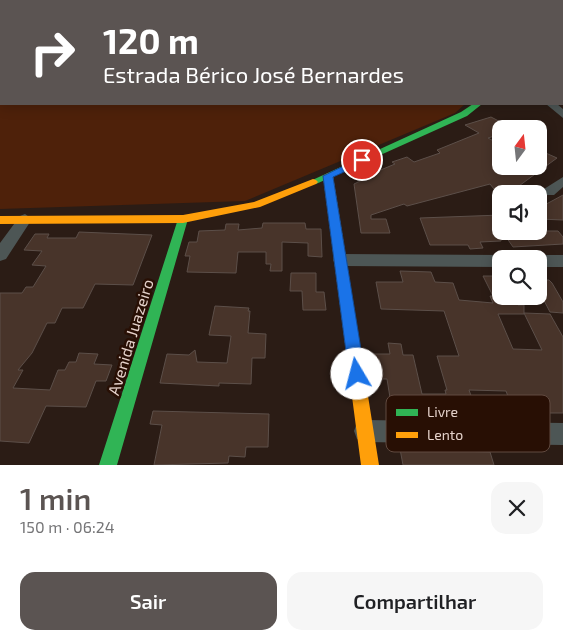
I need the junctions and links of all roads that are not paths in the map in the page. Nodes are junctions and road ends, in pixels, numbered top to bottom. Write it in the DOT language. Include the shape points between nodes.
graph roads {
  1 [pos="477,105"];
  2 [pos="552,105"];
  3 [pos="563,115"];
  4 [pos="328,176"];
  5 [pos="563,181"];
  6 [pos="549,192"];
  7 [pos="25,219"];
  8 [pos="182,219"];
  9 [pos="0,220"];
  10 [pos="0,254"];
  11 [pos="341,260"];
  12 [pos="492,261"];
  13 [pos="547,261"];
  14 [pos="563,261"];
  15 [pos="365,431"];
  16 [pos="386,431"];
  17 [pos="550,434"];
  18 [pos="563,434"];
  19 [pos="108,465"];
  20 [pos="370,465"];
  1 -- 4 [label="main road" via="464,114"];
  2 -- 3 [label="street"];
  4 -- 8 [label="main road" via="256,205"];
  4 -- 11 [label="main road"];
  5 -- 6 [label="street"];
  7 -- 8 [label="main road"];
  7 -- 9 [label="main road"];
  7 -- 10 [label="street"];
  8 -- 19 [label="main road, Avenida Juazeiro"];
  11 -- 12 [label="street"];
  11 -- 15 [label="main road"];
  13 -- 14 [label="street"];
  15 -- 16 [label="street"];
  15 -- 20 [label="main road"];
  17 -- 18 [label="street"];
}
